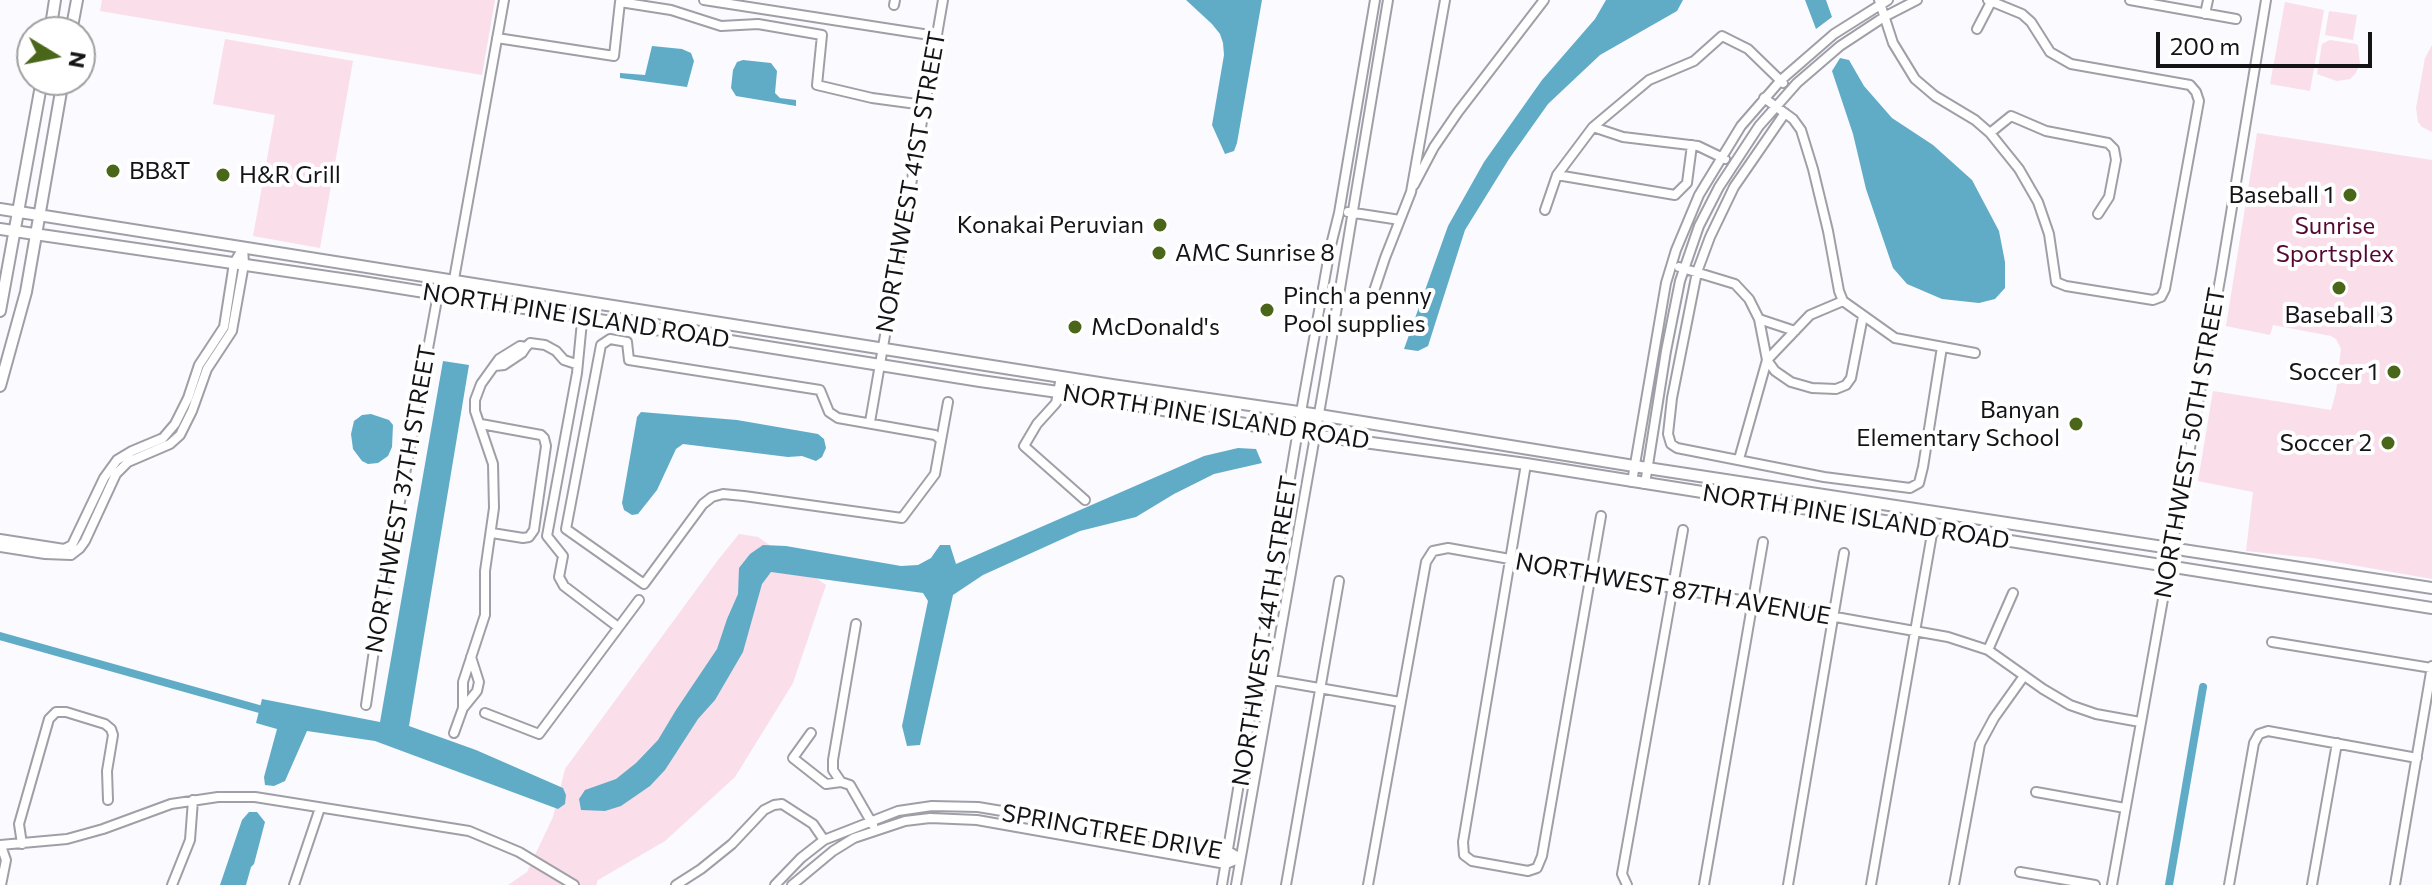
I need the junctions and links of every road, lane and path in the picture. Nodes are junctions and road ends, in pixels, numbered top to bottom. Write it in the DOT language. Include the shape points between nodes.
graph roads {
  1 [pos="504,0"];
  2 [pos="704,0"];
  3 [pos="943,0"];
  4 [pos="1375,0"];
  5 [pos="1388,0"];
  6 [pos="1445,0"];
  7 [pos="1544,0"];
  8 [pos="1917,0"];
  9 [pos="2130,0"];
  10 [pos="2208,0"];
  11 [pos="2266,0"];
  12 [pos="1883,1"];
  13 [pos="1990,1"];
  14 [pos="2205,14"];
  15 [pos="1884,17"];
  16 [pos="2236,19"];
  17 [pos="1977,29"];
  18 [pos="936,36"];
  19 [pos="497,38"];
  20 [pos="1781,80"];
  21 [pos="1790,90"];
  22 [pos="39,96"];
  23 [pos="60,96"];
  24 [pos="1764,98"];
  25 [pos="924,105"];
  26 [pos="1775,106"];
  27 [pos="1785,113"];
  28 [pos="1593,127"];
  29 [pos="1990,133"];
  30 [pos="1692,145"];
  31 [pos="1721,156"];
  32 [pos="1732,163"];
  33 [pos="1557,175"];
  34 [pos="1411,192"];
  35 [pos="0,209"];
  36 [pos="1545,210"];
  37 [pos="19,212"];
  38 [pos="1352,212"];
  39 [pos="1339,213"];
  40 [pos="2098,214"];
  41 [pos="39,215"];
  42 [pos="1400,220"];
  43 [pos="0,229"];
  44 [pos="16,231"];
  45 [pos="36,234"];
  46 [pos="243,247"];
  47 [pos="239,264"];
  48 [pos="1671,265"];
  49 [pos="1683,268"];
  50 [pos="1697,272"];
  51 [pos="454,281"];
  52 [pos="438,294"];
  53 [pos="451,296"];
  54 [pos="584,301"];
  55 [pos="1843,301"];
  56 [pos="1370,303"];
  57 [pos="0,311"];
  58 [pos="1863,316"];
  59 [pos="583,317"];
  60 [pos="1759,319"];
  61 [pos="1795,331"];
  62 [pos="1942,347"];
  63 [pos="882,348"];
  64 [pos="1975,353"];
  65 [pos="1767,360"];
  66 [pos="576,364"];
  67 [pos="879,365"];
  68 [pos="1061,377"];
  69 [pos="0,386"];
  70 [pos="1058,392"];
  71 [pos="948,402"];
  72 [pos="1301,412"];
  73 [pos="1319,415"];
  74 [pos="870,422"];
  75 [pos="481,424"];
  76 [pos="1298,433"];
  77 [pos="1315,435"];
  78 [pos="941,440"];
  79 [pos="1533,449"];
  80 [pos="1442,453"];
  81 [pos="1739,459"];
  82 [pos="1526,464"];
  83 [pos="1634,466"];
  84 [pos="1648,468"];
  85 [pos="1632,482"];
  86 [pos="1645,484"];
  87 [pos="1085,500"];
  88 [pos="1601,516"];
  89 [pos="1996,521"];
  90 [pos="1933,528"];
  91 [pos="1683,530"];
  92 [pos="492,533"];
  93 [pos="1967,534"];
  94 [pos="0,539"];
  95 [pos="1763,542"];
  96 [pos="0,547"];
  97 [pos="76,547"];
  98 [pos="2171,549"];
  99 [pos="1844,553"];
  100 [pos="1512,561"];
  101 [pos="2169,565"];
  102 [pos="1590,574"];
  103 [pos="1339,581"];
  104 [pos="2432,588"];
  105 [pos="1672,589"];
  106 [pos="2013,593"];
  107 [pos="639,600"];
  108 [pos="1753,603"];
  109 [pos="2432,608"];
  110 [pos="1833,617"];
  111 [pos="856,624"];
  112 [pos="618,627"];
  113 [pos="1914,630"];
  114 [pos="2272,642"];
  115 [pos="1988,650"];
  116 [pos="471,657"];
  117 [pos="2432,667"];
  118 [pos="2024,676"];
  119 [pos="1258,678"];
  120 [pos="1271,680"];
  121 [pos="1322,688"];
  122 [pos="1400,702"];
  123 [pos="366,705"];
  124 [pos="463,708"];
  125 [pos="485,713"];
  126 [pos="2140,722"];
  127 [pos="454,733"];
  128 [pos="811,733"];
  129 [pos="2337,743"];
  130 [pos="2417,758"];
  131 [pos="841,782"];
  132 [pos="2036,792"];
  133 [pos="108,800"];
  134 [pos="193,800"];
  135 [pos="320,808"];
  136 [pos="2125,808"];
  137 [pos="871,820"];
  138 [pos="876,830"];
  139 [pos="824,840"];
  140 [pos="22,844"];
  141 [pos="1,846"];
  142 [pos="1228,851"];
  143 [pos="1240,858"];
  144 [pos="1226,864"];
  145 [pos="2020,872"];
  146 [pos="1626,884"];
  147 [pos="1,885"];
  148 [pos="172,885"];
  149 [pos="294,885"];
  150 [pos="574,885"];
  151 [pos="676,885"];
  152 [pos="775,885"];
  153 [pos="792,885"];
  154 [pos="1222,885"];
  155 [pos="1236,885"];
  156 [pos="1286,885"];
  157 [pos="1368,885"];
  158 [pos="1704,885"];
  159 [pos="1788,885"];
  160 [pos="1871,885"];
  161 [pos="1954,885"];
  162 [pos="2095,885"];
  163 [pos="2112,885"];
  164 [pos="2229,885"];
  165 [pos="2312,885"];
  166 [pos="2395,885"];
  1 -- 19 [label="street"];
  2 -- 18 [label="street"];
  3 -- 18 [label="street, NORTHWEST 41ST STREET"];
  4 -- 39 [label="street, NORTHWEST 44TH STREET"];
  5 -- 38 [label="street, NORTHWEST 44TH STREET"];
  6 -- 34 [label="street"];
  7 -- 34 [label="street" via="1458,112"];
  8 -- 15 [label="street"];
  9 -- 14 [label="street"];
  10 -- 14 [label="street"];
  11 -- 98 [label="street, NORTHWEST 50TH STREET"];
  12 -- 15 [label="street"];
  12 -- 20 [label="street"];
  13 -- 17 [label="street"];
  13 -- 29 [label="street" via="2022,14 2050,52 2071,64 2190,85 2196,92 2199,101 2161,297 2153,300 2056,282 2038,202"];
  14 -- 16 [label="street"];
  15 -- 21 [label="street" via="1840,46"];
  15 -- 29 [label="street" via="1915,79"];
  18 -- 25 [label="street, NORTHWEST 41ST STREET"];
  19 -- 25 [label="street" via="614,56 620,2 671,10 721,26 758,24 822,35 817,85"];
  19 -- 51 [label="street"];
  20 -- 21 [label="street"];
  20 -- 24 [label="street"];
  20 -- 28 [label="street" via="1748,49 1722,36 1694,61 1649,80"];
  21 -- 26 [label="street"];
  22 -- 37 [label="main road"];
  23 -- 41 [label="main road"];
  24 -- 26 [label="street"];
  24 -- 31 [label="street"];
  25 -- 63 [label="street, NORTHWEST 41ST STREET"];
  26 -- 27 [label="street"];
  26 -- 32 [label="street"];
  27 -- 50 [label="street" via="1734,187"];
  27 -- 55 [label="street" via="1801,130"];
  28 -- 30 [label="street" via="1623,137"];
  28 -- 33 [label="street"];
  29 -- 40 [label="street" via="2011,116 2046,131 2108,143 2116,160 2109,197"];
  30 -- 31 [label="street"];
  30 -- 33 [label="street" via="1687,183 1675,195"];
  31 -- 32 [label="street"];
  31 -- 48 [label="street"];
  32 -- 49 [label="street"];
  33 -- 36 [label="street"];
  34 -- 42 [label="street"];
  35 -- 37 [label="main road, NORTH PINE ISLAND ROAD"];
  37 -- 41 [label="main road, NORTH PINE ISLAND ROAD"];
  37 -- 44 [label="main road"];
  38 -- 39 [label="street"];
  38 -- 42 [label="street"];
  38 -- 73 [label="street, NORTHWEST 44TH STREET"];
  39 -- 72 [label="street, NORTHWEST 44TH STREET"];
  41 -- 45 [label="main road"];
  41 -- 46 [label="main road, NORTH PINE ISLAND ROAD"];
  42 -- 56 [label="street"];
  43 -- 44 [label="main road, NORTH PINE ISLAND ROAD"];
  44 -- 45 [label="main road, NORTH PINE ISLAND ROAD"];
  44 -- 57 [label="main road"];
  45 -- 47 [label="main road, NORTH PINE ISLAND ROAD"];
  45 -- 69 [label="main road"];
  46 -- 47 [label="street"];
  46 -- 51 [label="main road, NORTH PINE ISLAND ROAD"];
  47 -- 52 [label="main road, NORTH PINE ISLAND ROAD"];
  47 -- 97 [label="street" via="224,327 199,365 175,424 163,438 117,460 78,533"];
  47 -- 97 [label="street" via="232,331 207,369 186,425 170,444 128,462 116,474"];
  48 -- 49 [label="street"];
  48 -- 83 [label="street"];
  49 -- 50 [label="street"];
  49 -- 84 [label="street"];
  50 -- 60 [label="street" via="1735,284"];
  50 -- 81 [label="street" via="1668,434 1677,448"];
  51 -- 53 [label="street"];
  51 -- 54 [label="main road, NORTH PINE ISLAND ROAD"];
  52 -- 53 [label="main road, NORTH PINE ISLAND ROAD"];
  52 -- 123 [label="street, NORTHWEST 37TH STREET"];
  53 -- 59 [label="main road, NORTH PINE ISLAND ROAD"];
  54 -- 59 [label="street"];
  54 -- 63 [label="main road, NORTH PINE ISLAND ROAD"];
  55 -- 58 [label="street"];
  55 -- 61 [label="street" via="1810,315"];
  58 -- 62 [label="street" via="1895,338"];
  58 -- 65 [label="street" via="1846,385 1812,388 1791,382"];
  59 -- 66 [label="street"];
  59 -- 67 [label="main road, NORTH PINE ISLAND ROAD"];
  60 -- 61 [label="street"];
  60 -- 65 [label="street"];
  61 -- 65 [label="street"];
  62 -- 64 [label="street"];
  62 -- 81 [label="street" via="1919,483 1910,488"];
  63 -- 67 [label="street, NORTHWEST 41ST STREET"];
  63 -- 68 [label="main road, NORTH PINE ISLAND ROAD"];
  65 -- 81 [label="street"];
  66 -- 75 [label="street" via="545,345 530,343 504,365 495,366 481,384 475,400"];
  66 -- 112 [label="street" via="547,536 563,556 559,577 564,586"];
  67 -- 70 [label="main road, NORTH PINE ISLAND ROAD"];
  67 -- 74 [label="street, NORTHWEST 41ST STREET"];
  68 -- 70 [label="street"];
  68 -- 72 [label="main road, NORTH PINE ISLAND ROAD"];
  70 -- 76 [label="main road, NORTH PINE ISLAND ROAD"];
  70 -- 87 [label="street" via="1056,403 1024,446"];
  71 -- 78 [label="street"];
  72 -- 73 [label="main road, NORTH PINE ISLAND ROAD"];
  72 -- 76 [label="street, NORTHWEST 44TH STREET"];
  73 -- 77 [label="street, NORTHWEST 44TH STREET"];
  73 -- 79 [label="main road, NORTH PINE ISLAND ROAD"];
  74 -- 78 [label="street, NORTH PINE ISLAND ROAD"];
  74 -- 78 [label="street, NORTH PINE ISLAND ROAD" via="838,418 829,412 820,390 629,360 627,342 610,339 601,345 566,529 644,584 703,504 723,494 902,518 935,474"];
  75 -- 92 [label="street" via="493,464"];
  75 -- 92 [label="street" via="541,435 546,446 534,530 523,538"];
  76 -- 77 [label="main road, NORTH PINE ISLAND ROAD"];
  76 -- 119 [label="street, NORTHWEST 44TH STREET"];
  77 -- 80 [label="main road, NORTH PINE ISLAND ROAD"];
  77 -- 120 [label="street, NORTHWEST 44TH STREET"];
  79 -- 80 [label="main road" via="1516,457"];
  79 -- 83 [label="main road, NORTH PINE ISLAND ROAD"];
  80 -- 82 [label="main road, NORTH PINE ISLAND ROAD"];
  82 -- 85 [label="main road, NORTH PINE ISLAND ROAD"];
  82 -- 100 [label="street"];
  83 -- 84 [label="main road, NORTH PINE ISLAND ROAD"];
  83 -- 85 [label="street"];
  84 -- 86 [label="street"];
  84 -- 89 [label="main road, NORTH PINE ISLAND ROAD"];
  85 -- 86 [label="main road, NORTH PINE ISLAND ROAD"];
  86 -- 90 [label="main road, NORTH PINE ISLAND ROAD"];
  88 -- 102 [label="street"];
  89 -- 93 [label="main road" via="1992,528"];
  89 -- 98 [label="main road, NORTH PINE ISLAND ROAD"];
  90 -- 93 [label="main road, NORTH PINE ISLAND ROAD"];
  90 -- 113 [label="street"];
  91 -- 105 [label="street"];
  92 -- 116 [label="street" via="485,615"];
  93 -- 101 [label="main road, NORTH PINE ISLAND ROAD"];
  94 -- 97 [label="street"];
  95 -- 108 [label="street"];
  96 -- 97 [label="street" via="63,556"];
  98 -- 101 [label="street, NORTHWEST 50TH STREET"];
  98 -- 104 [label="main road, NORTH PINE ISLAND ROAD"];
  99 -- 110 [label="street"];
  100 -- 102 [label="street, NORTHWEST 87TH AVENUE"];
  100 -- 102 [label="street" via="1463,842 1464,855 1472,861 1528,871 1537,868 1542,856"];
  100 -- 122 [label="street, NORTHWEST 87TH AVENUE" via="1448,548 1433,551 1426,562"];
  101 -- 109 [label="main road, NORTH PINE ISLAND ROAD"];
  101 -- 126 [label="street, NORTHWEST 50TH STREET"];
  102 -- 105 [label="street, NORTHWEST 87TH AVENUE"];
  103 -- 121 [label="street"];
  105 -- 108 [label="street, NORTHWEST 87TH AVENUE"];
  105 -- 146 [label="street" via="1622,874"];
  106 -- 115 [label="street"];
  107 -- 112 [label="street"];
  108 -- 110 [label="street, NORTHWEST 87TH AVENUE"];
  108 -- 158 [label="street"];
  110 -- 113 [label="street, NORTHWEST 87TH AVENUE"];
  110 -- 159 [label="street"];
  111 -- 131 [label="street" via="833,760"];
  112 -- 125 [label="street" via="539,734"];
  113 -- 115 [label="street, NORTHWEST 87TH AVENUE"];
  113 -- 160 [label="street"];
  114 -- 117 [label="street"];
  115 -- 118 [label="street, NORTHWEST 87TH AVENUE"];
  116 -- 124 [label="street" via="463,682"];
  116 -- 124 [label="street" via="479,682"];
  117 -- 130 [label="street"];
  118 -- 126 [label="street, NORTHWEST 87TH AVENUE" via="2070,705"];
  118 -- 161 [label="street" via="1980,744"];
  119 -- 120 [label="street"];
  119 -- 142 [label="street, NORTHWEST 44TH STREET"];
  120 -- 121 [label="street"];
  120 -- 143 [label="street, NORTHWEST 44TH STREET"];
  121 -- 122 [label="street"];
  121 -- 156 [label="street"];
  122 -- 157 [label="street"];
  124 -- 127 [label="street"];
  126 -- 136 [label="street, NORTHWEST 50TH STREET"];
  128 -- 131 [label="street" via="793,758 826,784"];
  129 -- 130 [label="street"];
  129 -- 164 [label="street" via="2268,731 2259,734"];
  129 -- 165 [label="street"];
  130 -- 166 [label="street"];
  131 -- 137 [label="street" via="850,785"];
  132 -- 136 [label="street"];
  133 -- 140 [label="street" via="111,729 56,712 49,719 19,824"];
  134 -- 135 [label="street" via="255,797"];
  134 -- 140 [label="street" via="67,839"];
  134 -- 148 [label="street" via="190,840"];
  135 -- 149 [label="street"];
  135 -- 150 [label="street" via="469,831 519,852"];
  136 -- 163 [label="street, NORTHWEST 50TH STREET"];
  137 -- 138 [label="street"];
  137 -- 139 [label="street, SPRINGTREE DRIVE"];
  137 -- 142 [label="street, SPRINGTREE DRIVE" via="923,807 978,807"];
  138 -- 144 [label="street, SPRINGTREE DRIVE" via="930,818 977,820"];
  138 -- 153 [label="street, SPRINGTREE DRIVE" via="833,851"];
  139 -- 151 [label="street" via="813,824 782,804 774,805"];
  139 -- 152 [label="street, SPRINGTREE DRIVE"];
  140 -- 141 [label="street"];
  141 -- 147 [label="street" via="6,860"];
  142 -- 143 [label="street, SPRINGTREE DRIVE"];
  142 -- 144 [label="street, NORTHWEST 44TH STREET"];
  143 -- 144 [label="street, SPRINGTREE DRIVE"];
  143 -- 155 [label="street, NORTHWEST 44TH STREET"];
  144 -- 154 [label="street, NORTHWEST 44TH STREET"];
  145 -- 162 [label="street"];
}
